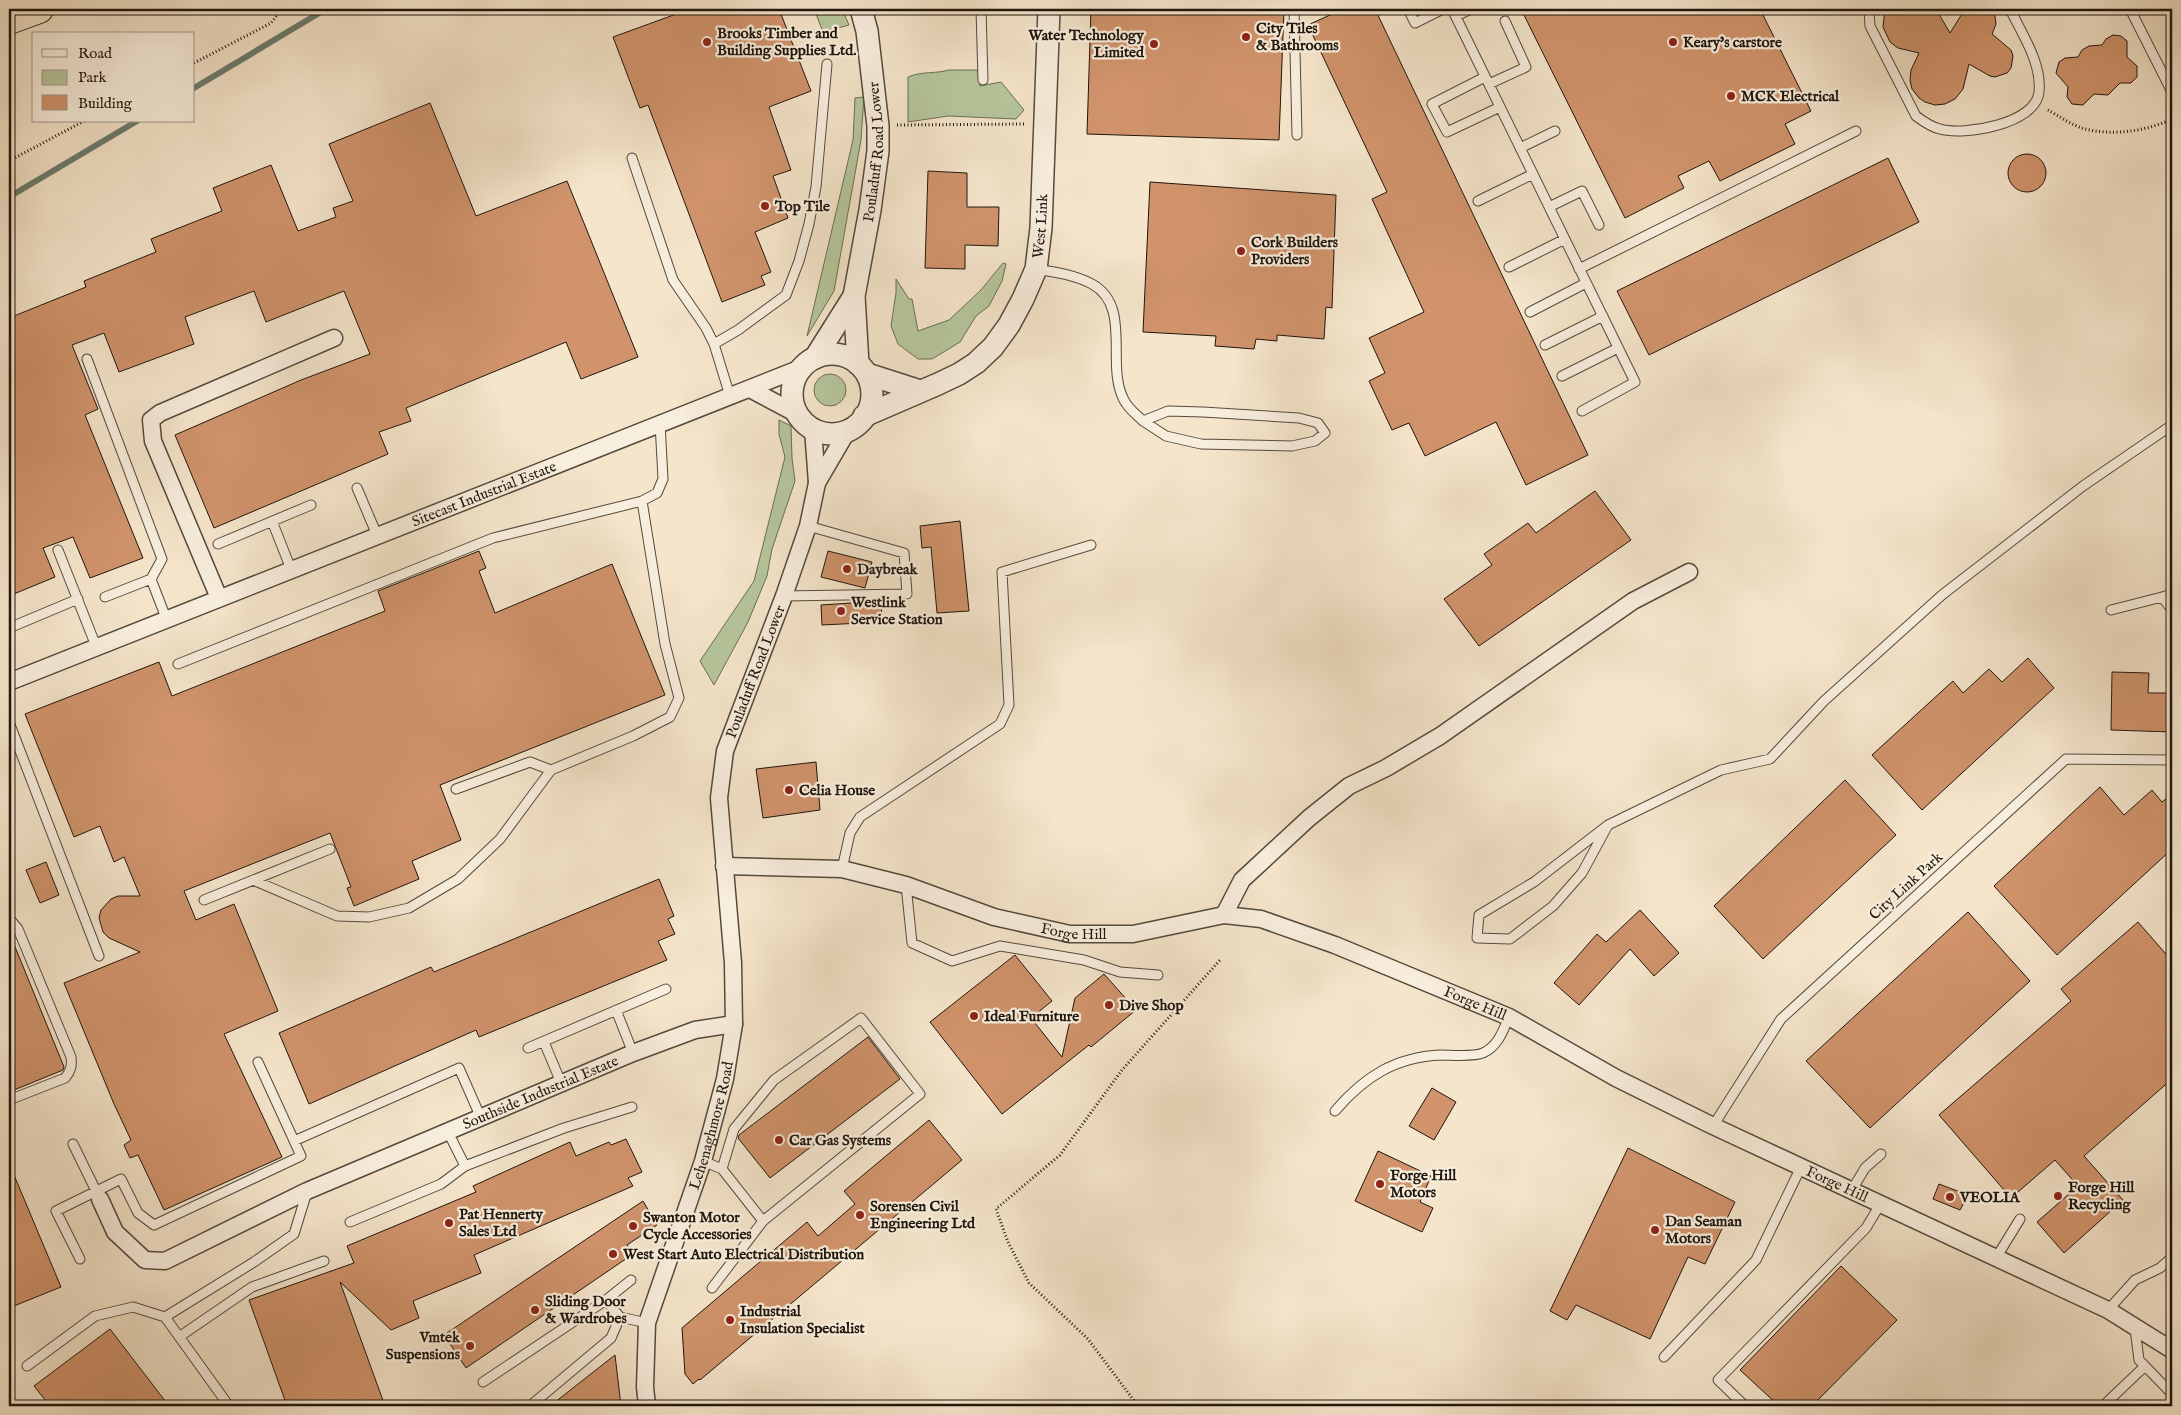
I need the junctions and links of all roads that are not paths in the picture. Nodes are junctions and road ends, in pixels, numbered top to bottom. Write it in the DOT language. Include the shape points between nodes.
graph roads {
  1 [pos="39,9"];
  2 [pos="861,9"];
  3 [pos="981,9"];
  4 [pos="1049,9"];
  5 [pos="1294,9"];
  6 [pos="1408,9"];
  7 [pos="1443,9"];
  8 [pos="1471,9"];
  9 [pos="1869,9"];
  10 [pos="2010,9"];
  11 [pos="2130,9"];
  12 [pos="1454,12"];
  13 [pos="9,20"];
  14 [pos="1505,22"];
  15 [pos="827,64"];
  16 [pos="983,80"];
  17 [pos="1487,81"];
  18 [pos="2172,92"];
  19 [pos="1500,107"];
  20 [pos="1856,131"];
  21 [pos="1555,132"];
  22 [pos="1297,135"];
  23 [pos="1520,148"];
  24 [pos="632,158"];
  25 [pos="1533,174"];
  26 [pos="1478,201"];
  27 [pos="1549,207"];
  28 [pos="1599,225"];
  29 [pos="1565,239"];
  30 [pos="1509,267"];
  31 [pos="1036,269"];
  32 [pos="1580,269"];
  33 [pos="1586,283"];
  34 [pos="854,296"];
  35 [pos="1530,312"];
  36 [pos="1602,316"];
  37 [pos="334,338"];
  38 [pos="714,344"];
  39 [pos="1545,345"];
  40 [pos="1618,348"];
  41 [pos="87,359"];
  42 [pos="808,363"];
  43 [pos="862,369"];
  44 [pos="1562,376"];
  45 [pos="750,390"];
  46 [pos="920,391"];
  47 [pos="730,396"];
  48 [pos="1582,411"];
  49 [pos="797,414"];
  50 [pos="864,416"];
  51 [pos="1143,421"];
  52 [pos="660,423"];
  53 [pos="2172,425"];
  54 [pos="813,429"];
  55 [pos="848,430"];
  56 [pos="817,483"];
  57 [pos="357,488"];
  58 [pos="642,501"];
  59 [pos="311,504"];
  60 [pos="272,521"];
  61 [pos="808,526"];
  62 [pos="377,535"];
  63 [pos="218,544"];
  64 [pos="1091,545"];
  65 [pos="58,550"];
  66 [pos="291,569"];
  67 [pos="1689,572"];
  68 [pos="151,578"];
  69 [pos="2172,594"];
  70 [pos="784,596"];
  71 [pos="104,597"];
  72 [pos="2162,597"];
  73 [pos="219,598"];
  74 [pos="78,599"];
  75 [pos="2111,610"];
  76 [pos="2172,610"];
  77 [pos="166,618"];
  78 [pos="9,628"];
  79 [pos="96,646"];
  80 [pos="178,664"];
  81 [pos="9,682"];
  82 [pos="9,722"];
  83 [pos="2172,760"];
  84 [pos="551,770"];
  85 [pos="456,789"];
  86 [pos="1608,825"];
  87 [pos="330,849"];
  88 [pos="724,866"];
  89 [pos="842,869"];
  90 [pos="253,880"];
  91 [pos="906,885"];
  92 [pos="204,900"];
  93 [pos="1224,915"];
  94 [pos="9,918"];
  95 [pos="99,956"];
  96 [pos="1158,974"];
  97 [pos="666,989"];
  98 [pos="616,1010"];
  99 [pos="1510,1017"];
  100 [pos="734,1024"];
  101 [pos="544,1042"];
  102 [pos="528,1048"];
  103 [pos="633,1054"];
  104 [pos="258,1062"];
  105 [pos="562,1085"];
  106 [pos="9,1100"];
  107 [pos="632,1107"];
  108 [pos="1335,1111"];
  109 [pos="481,1118"];
  110 [pos="1712,1126"];
  111 [pos="448,1132"];
  112 [pos="294,1141"];
  113 [pos="73,1144"];
  114 [pos="1881,1154"];
  115 [pos="703,1161"];
  116 [pos="464,1166"];
  117 [pos="1801,1166"];
  118 [pos="722,1169"];
  119 [pos="1852,1190"];
  120 [pos="307,1192"];
  121 [pos="98,1195"];
  122 [pos="1881,1203"];
  123 [pos="2020,1219"];
  124 [pos="763,1221"];
  125 [pos="350,1222"];
  126 [pos="2172,1256"];
  127 [pos="1996,1258"];
  128 [pos="80,1259"];
  129 [pos="324,1261"];
  130 [pos="631,1280"];
  131 [pos="712,1288"];
  132 [pos="606,1300"];
  133 [pos="2108,1310"];
  134 [pos="165,1317"];
  135 [pos="620,1317"];
  136 [pos="647,1323"];
  137 [pos="2136,1329"];
  138 [pos="179,1337"];
  139 [pos="2172,1350"];
  140 [pos="1664,1357"];
  141 [pos="27,1366"];
  142 [pos="2146,1366"];
  143 [pos="482,1382"];
  144 [pos="2172,1394"];
  145 [pos="229,1406"];
  146 [pos="530,1406"];
  147 [pos="648,1406"];
  148 [pos="1745,1406"];
  149 [pos="2103,1406"];
  1 -- 13 [label="highway"];
  2 -- 34 [label="street, Pouladuff Road Lower" via="867,31 878,151"];
  3 -- 16 [label="lane"];
  4 -- 31 [label="street, West Link" via="1041,228"];
  5 -- 22 [label="lane"];
  6 -- 7 [label="lane" via="1415,23"];
  8 -- 12 [label="lane"];
  9 -- 10 [label="lane" via="1870,26 1916,116 1940,130 1958,132 2019,118 2036,104 2039,83 2035,60"];
  11 -- 18 [label="lane"];
  12 -- 17 [label="lane"];
  14 -- 17 [label="lane" via="1526,67"];
  15 -- 38 [label="lane" via="816,187 799,261 786,294"];
  17 -- 19 [label="lane"];
  17 -- 19 [label="lane" via="1432,104 1447,132"];
  19 -- 23 [label="lane"];
  20 -- 32 [label="lane"];
  21 -- 23 [label="lane"];
  23 -- 25 [label="lane"];
  24 -- 38 [label="lane" via="673,280"];
  25 -- 26 [label="lane"];
  25 -- 27 [label="lane"];
  27 -- 28 [label="lane" via="1582,191"];
  27 -- 29 [label="lane"];
  29 -- 30 [label="lane"];
  29 -- 32 [label="lane"];
  31 -- 46 [label="street, West Link" via="1016,312 993,347 959,374"];
  31 -- 51 [label="lane" via="1084,280 1109,298 1115,328 1119,388 1129,408"];
  32 -- 33 [label="lane"];
  33 -- 35 [label="lane"];
  33 -- 36 [label="lane"];
  34 -- 42 [label="street, Pouladuff Road Lower"];
  34 -- 43 [label="street, Pouladuff Road Lower"];
  36 -- 39 [label="lane"];
  36 -- 40 [label="lane"];
  37 -- 73 [label="street" via="160,413 151,420 153,441"];
  38 -- 47 [label="lane"];
  40 -- 44 [label="lane"];
  40 -- 48 [label="lane" via="1635,382"];
  41 -- 68 [label="lane" via="162,559"];
  42 -- 43 [label="street" via="826,354 838,354"];
  42 -- 45 [label="street, Sitecast Industrial Estate"];
  42 -- 49 [label="street, Pouladuff Road Lower" via="795,378 792,390"];
  43 -- 46 [label="street"];
  43 -- 50 [label="street, Pouladuff Road Lower" via="872,396"];
  45 -- 47 [label="street, Sitecast Industrial Estate"];
  45 -- 49 [label="street"];
  46 -- 50 [label="street, West Link"];
  47 -- 52 [label="street, Sitecast Industrial Estate"];
  49 -- 54 [label="street"];
  50 -- 55 [label="street, Pouladuff Road Lower"];
  51 -- 51 [label="lane" via="1168,412 1299,418 1318,423 1325,433 1314,442 1292,446 1200,444 1166,436"];
  52 -- 58 [label="lane" via="663,479 657,493"];
  52 -- 62 [label="street, Sitecast Industrial Estate"];
  53 -- 86 [label="lane" via="2083,486 1942,595 1824,701 1770,759 1721,770"];
  54 -- 55 [label="street" via="825,433"];
  54 -- 56 [label="street, Pouladuff Road Lower"];
  55 -- 56 [label="street, Pouladuff Road Lower"];
  56 -- 61 [label="street, Pouladuff Road Lower"];
  57 -- 62 [label="lane"];
  58 -- 80 [label="lane" via="492,538"];
  58 -- 84 [label="lane" via="665,644 680,698 670,717"];
  59 -- 60 [label="lane"];
  60 -- 63 [label="lane"];
  60 -- 66 [label="lane"];
  61 -- 70 [label="street, Pouladuff Road Lower"];
  61 -- 70 [label="lane" via="904,553 907,594"];
  62 -- 66 [label="street, Sitecast Industrial Estate"];
  64 -- 89 [label="lane" via="1002,572 1010,705 1000,724 860,817 850,833"];
  65 -- 74 [label="lane"];
  66 -- 73 [label="street, Sitecast Industrial Estate"];
  67 -- 93 [label="street" via="1633,601 1440,736 1348,786 1242,880"];
  68 -- 71 [label="lane"];
  68 -- 77 [label="lane"];
  69 -- 72 [label="lane"];
  70 -- 88 [label="street, Pouladuff Road Lower" via="725,751 719,798"];
  72 -- 75 [label="lane"];
  72 -- 76 [label="lane"];
  73 -- 77 [label="street, Sitecast Industrial Estate"];
  74 -- 78 [label="lane"];
  74 -- 79 [label="lane"];
  77 -- 79 [label="street, Sitecast Industrial Estate"];
  79 -- 81 [label="street, Sitecast Industrial Estate"];
  82 -- 95 [label="lane"];
  83 -- 110 [label="lane, City Link Park" via="2066,759 1781,1018"];
  84 -- 85 [label="lane" via="530,762"];
  84 -- 90 [label="lane" via="500,839 458,879 409,908 369,917 337,916"];
  86 -- 86 [label="lane" via="1582,873 1553,906 1510,940 1477,938 1478,915 1534,882"];
  87 -- 90 [label="lane"];
  88 -- 89 [label="street, Forge Hill"];
  88 -- 100 [label="street, Lehenaghmore Road"];
  89 -- 91 [label="street, Forge Hill"];
  90 -- 92 [label="lane"];
  91 -- 93 [label="street, Forge Hill" via="994,917 1070,934 1134,934"];
  91 -- 96 [label="lane" via="912,943 952,960 1000,946 1084,960 1120,972"];
  93 -- 99 [label="street, Forge Hill" via="1261,919"];
  94 -- 106 [label="lane" via="18,929 72,1066 65,1078"];
  97 -- 98 [label="lane"];
  98 -- 101 [label="lane"];
  98 -- 103 [label="lane, Southside Industrial Estate"];
  99 -- 108 [label="lane" via="1498,1043 1482,1054 1427,1056 1398,1063 1375,1074 1352,1091"];
  99 -- 110 [label="street, Forge Hill" via="1616,1078"];
  100 -- 103 [label="street, Southside Industrial Estate" via="694,1030"];
  100 -- 115 [label="street, Lehenaghmore Road" via="725,1079"];
  101 -- 102 [label="lane"];
  101 -- 105 [label="lane"];
  103 -- 105 [label="street, Southside Industrial Estate"];
  104 -- 112 [label="lane"];
  105 -- 109 [label="street, Southside Industrial Estate"];
  107 -- 116 [label="lane" via="564,1128"];
  109 -- 111 [label="street, Southside Industrial Estate"];
  109 -- 112 [label="lane" via="459,1068"];
  110 -- 117 [label="street, Forge Hill"];
  111 -- 116 [label="lane, Southside Industrial Estate"];
  111 -- 120 [label="street, Southside Industrial Estate"];
  112 -- 121 [label="lane" via="301,1156 154,1224 138,1213 121,1179"];
  113 -- 121 [label="lane, Southside Industrial Estate"];
  114 -- 119 [label="lane" via="1865,1168"];
  115 -- 118 [label="lane"];
  115 -- 136 [label="street, Lehenaghmore Road"];
  116 -- 125 [label="lane" via="441,1184"];
  117 -- 119 [label="street, Forge Hill"];
  117 -- 140 [label="lane" via="1756,1260"];
  118 -- 124 [label="lane"];
  118 -- 124 [label="lane" via="734,1129 774,1080 861,1018 920,1094"];
  119 -- 122 [label="street, Forge Hill"];
  120 -- 121 [label="street, Southside Industrial Estate" via="165,1261 145,1260 115,1232"];
  120 -- 134 [label="lane" via="294,1234"];
  121 -- 128 [label="lane" via="56,1211"];
  122 -- 127 [label="street, Forge Hill"];
  122 -- 148 [label="lane" via="1866,1228 1718,1380"];
  123 -- 127 [label="lane"];
  124 -- 131 [label="lane"];
  126 -- 133 [label="lane" via="2160,1268 2135,1280"];
  127 -- 133 [label="street, Forge Hill"];
  129 -- 138 [label="lane" via="252,1287"];
  130 -- 132 [label="lane"];
  132 -- 135 [label="lane"];
  132 -- 143 [label="lane"];
  133 -- 137 [label="street, Forge Hill"];
  134 -- 138 [label="lane"];
  134 -- 141 [label="lane" via="133,1307 95,1316"];
  135 -- 136 [label="lane"];
  135 -- 146 [label="lane" via="611,1338"];
  136 -- 147 [label="street, Lehenaghmore Road" via="645,1387"];
  137 -- 139 [label="street, Forge Hill"];
  137 -- 142 [label="lane" via="2139,1360"];
  138 -- 145 [label="lane"];
  142 -- 144 [label="lane"];
  142 -- 149 [label="lane"];
}
